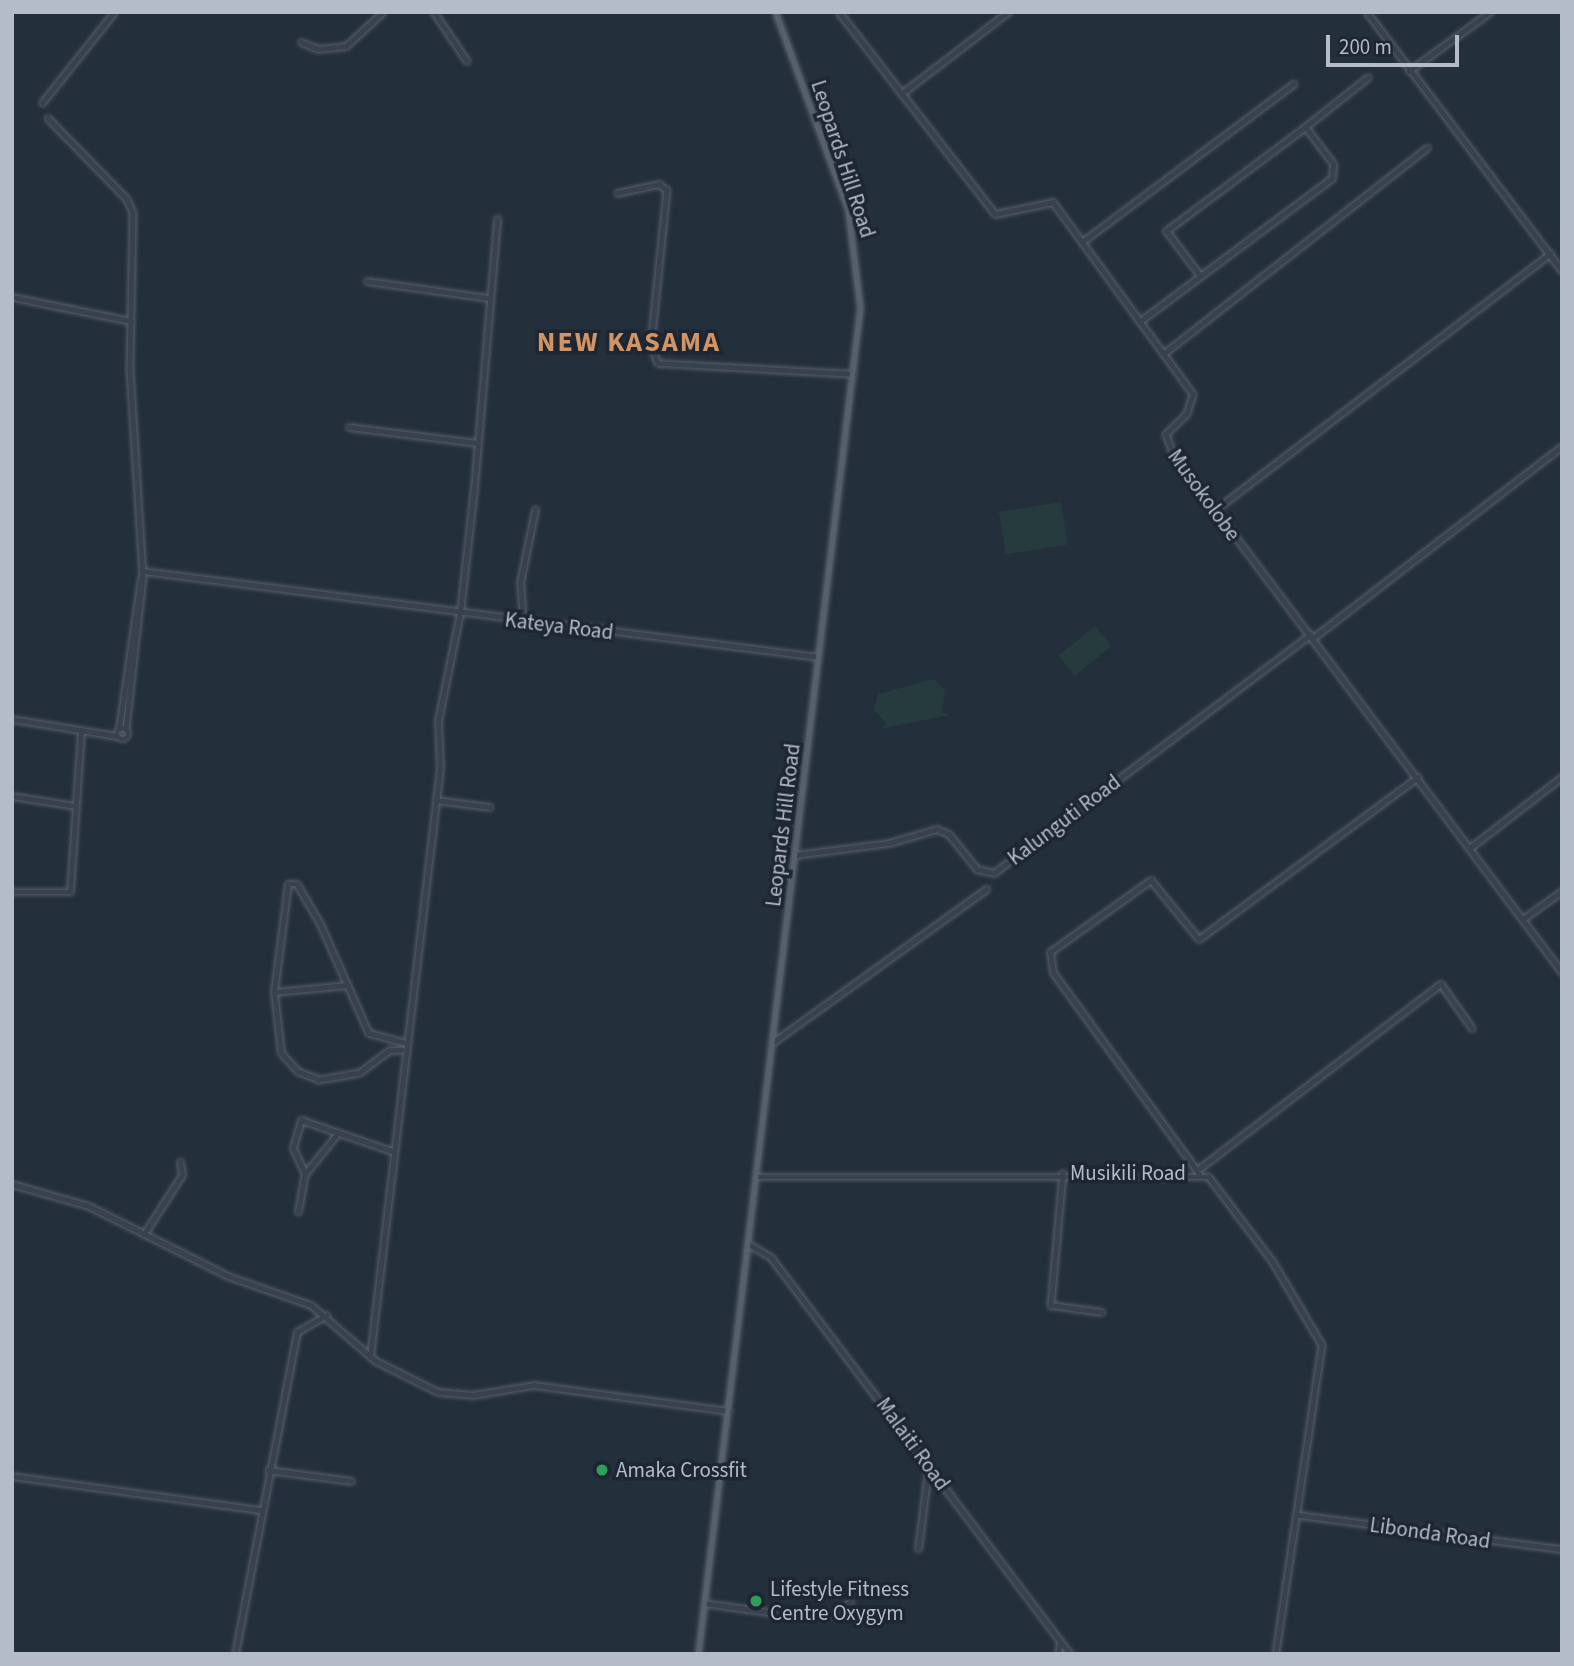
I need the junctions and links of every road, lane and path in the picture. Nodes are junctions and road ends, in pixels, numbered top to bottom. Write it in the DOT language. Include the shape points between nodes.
graph roads {
  1 [pos="114,12"];
  2 [pos="383,12"];
  3 [pos="434,12"];
  4 [pos="775,12"];
  5 [pos="839,12"];
  6 [pos="1008,12"];
  7 [pos="1367,12"];
  8 [pos="1490,12"];
  9 [pos="301,42"];
  10 [pos="467,61"];
  11 [pos="1409,71"];
  12 [pos="1368,77"];
  13 [pos="1293,84"];
  14 [pos="901,94"];
  15 [pos="43,103"];
  16 [pos="48,118"];
  17 [pos="1305,127"];
  18 [pos="1427,148"];
  19 [pos="617,193"];
  20 [pos="497,219"];
  21 [pos="1082,242"];
  22 [pos="1550,254"];
  23 [pos="1562,271"];
  24 [pos="1200,276"];
  25 [pos="367,281"];
  26 [pos="12,297"];
  27 [pos="490,298"];
  28 [pos="131,321"];
  29 [pos="1139,322"];
  30 [pos="1163,354"];
  31 [pos="853,374"];
  32 [pos="349,427"];
  33 [pos="477,443"];
  34 [pos="1562,446"];
  35 [pos="535,510"];
  36 [pos="1215,510"];
  37 [pos="143,574"];
  38 [pos="460,613"];
  39 [pos="523,622"];
  40 [pos="1312,636"];
  41 [pos="819,657"];
  42 [pos="12,719"];
  43 [pos="119,729"];
  44 [pos="126,729"];
  45 [pos="81,730"];
  46 [pos="117,736"];
  47 [pos="1418,776"];
  48 [pos="1562,777"];
  49 [pos="12,796"];
  50 [pos="436,800"];
  51 [pos="75,806"];
  52 [pos="490,807"];
  53 [pos="1471,847"];
  54 [pos="795,855"];
  55 [pos="986,889"];
  56 [pos="1562,891"];
  57 [pos="12,892"];
  58 [pos="1523,919"];
  59 [pos="1562,972"];
  60 [pos="348,985"];
  61 [pos="274,992"];
  62 [pos="1472,1028"];
  63 [pos="403,1042"];
  64 [pos="772,1043"];
  65 [pos="402,1050"];
  66 [pos="338,1132"];
  67 [pos="393,1151"];
  68 [pos="180,1162"];
  69 [pos="1200,1171"];
  70 [pos="1063,1173"];
  71 [pos="304,1174"];
  72 [pos="756,1177"];
  73 [pos="12,1184"];
  74 [pos="298,1212"];
  75 [pos="144,1234"];
  76 [pos="748,1244"];
  77 [pos="1102,1312"];
  78 [pos="327,1315"];
  79 [pos="370,1357"];
  80 [pos="728,1411"];
  81 [pos="268,1470"];
  82 [pos="929,1470"];
  83 [pos="12,1476"];
  84 [pos="351,1481"];
  85 [pos="260,1510"];
  86 [pos="1299,1515"];
  87 [pos="918,1549"];
  88 [pos="1562,1549"];
  89 [pos="850,1602"];
  90 [pos="704,1603"];
  91 [pos="1060,1642"];
  92 [pos="235,1654"];
  93 [pos="698,1654"];
  94 [pos="1058,1654"];
  95 [pos="1069,1654"];
  96 [pos="1276,1654"];
  1 -- 15 [label="street"];
  2 -- 9 [label="street" via="346,46 318,49"];
  3 -- 10 [label="street"];
  4 -- 31 [label="main road, Leopards Hill Road" via="853,229 860,308"];
  5 -- 14 [label="street, Musokolobe"];
  6 -- 14 [label="street"];
  7 -- 11 [label="street"];
  8 -- 11 [label="street"];
  11 -- 22 [label="street"];
  12 -- 17 [label="street"];
  13 -- 21 [label="street"];
  14 -- 21 [label="street, Musokolobe" via="995,214 1048,199"];
  16 -- 28 [label="street" via="131,206"];
  17 -- 24 [label="street" via="1334,164 1332,178"];
  17 -- 24 [label="street" via="1166,231"];
  18 -- 30 [label="street"];
  19 -- 31 [label="street" via="659,184 667,190 651,344 658,363"];
  20 -- 27 [label="street"];
  21 -- 29 [label="street, Musokolobe"];
  22 -- 23 [label="street"];
  22 -- 36 [label="street"];
  24 -- 29 [label="street"];
  25 -- 27 [label="street"];
  26 -- 28 [label="street"];
  27 -- 33 [label="street"];
  28 -- 37 [label="street"];
  29 -- 30 [label="street, Musokolobe"];
  30 -- 36 [label="street, Musokolobe" via="1194,399 1166,434 1167,443"];
  31 -- 41 [label="main road, Leopards Hill Road"];
  32 -- 33 [label="street"];
  33 -- 38 [label="street"];
  34 -- 40 [label="street"];
  35 -- 39 [label="street" via="520,583"];
  36 -- 40 [label="street, Musokolobe"];
  37 -- 38 [label="street, Kateya Road" via="301,588"];
  37 -- 43 [label="street" via="128,638"];
  37 -- 44 [label="street"];
  38 -- 39 [label="street, Kateya Road"];
  38 -- 50 [label="street" via="438,720"];
  39 -- 41 [label="street, Kateya Road"];
  40 -- 47 [label="street, Musokolobe"];
  40 -- 54 [label="street, Kalunguti Road" via="994,873 977,869 949,834 937,829 889,843"];
  41 -- 54 [label="main road, Leopards Hill Road"];
  42 -- 45 [label="street"];
  43 -- 44 [label="street"];
  43 -- 46 [label="street"];
  44 -- 46 [label="street" via="126,739"];
  45 -- 46 [label="street"];
  45 -- 51 [label="street"];
  47 -- 53 [label="street, Musokolobe"];
  47 -- 69 [label="street" via="1199,939 1151,880 1050,952 1053,973"];
  48 -- 53 [label="street"];
  49 -- 51 [label="street"];
  50 -- 52 [label="street"];
  50 -- 63 [label="street"];
  51 -- 57 [label="street" via="70,892"];
  53 -- 58 [label="street, Musokolobe"];
  54 -- 64 [label="main road, Leopards Hill Road"];
  55 -- 64 [label="street"];
  56 -- 58 [label="street"];
  58 -- 59 [label="street, Musokolobe"];
  60 -- 61 [label="street"];
  60 -- 61 [label="street" via="294,882 283,908"];
  60 -- 63 [label="street" via="369,1032"];
  61 -- 65 [label="street" via="279,1048 305,1076 356,1074 389,1051"];
  62 -- 69 [label="street" via="1441,984"];
  63 -- 65 [label="street"];
  64 -- 72 [label="main road, Leopards Hill Road"];
  65 -- 67 [label="street"];
  66 -- 67 [label="street"];
  66 -- 71 [label="street"];
  66 -- 71 [label="street" via="299,1121 293,1148"];
  67 -- 79 [label="street"];
  68 -- 75 [label="street" via="182,1175"];
  69 -- 70 [label="street, Musikili Road"];
  69 -- 86 [label="street, Musikili Road" via="1253,1233 1321,1340"];
  70 -- 72 [label="street, Musikili Road"];
  70 -- 77 [label="street" via="1051,1305"];
  71 -- 74 [label="street"];
  72 -- 76 [label="main road, Leopards Hill Road"];
  73 -- 75 [label="street" via="89,1206"];
  75 -- 78 [label="street"];
  76 -- 80 [label="main road, Leopards Hill Road"];
  76 -- 82 [label="street, Malaiti Road" via="771,1257"];
  78 -- 79 [label="street"];
  78 -- 81 [label="street" via="297,1332"];
  79 -- 80 [label="street" via="446,1394 534,1385"];
  80 -- 90 [label="main road, Leopards Hill Road"];
  81 -- 84 [label="street"];
  81 -- 85 [label="street"];
  82 -- 87 [label="street"];
  82 -- 91 [label="street, Malaiti Road"];
  83 -- 85 [label="street"];
  85 -- 92 [label="street"];
  86 -- 88 [label="street, Libonda Road"];
  86 -- 96 [label="street, Musikili Road"];
  89 -- 90 [label="street" via="836,1614 803,1617"];
  90 -- 93 [label="main road, Leopards Hill Road"];
  91 -- 94 [label="street"];
  91 -- 95 [label="street, Malaiti Road"];
}
